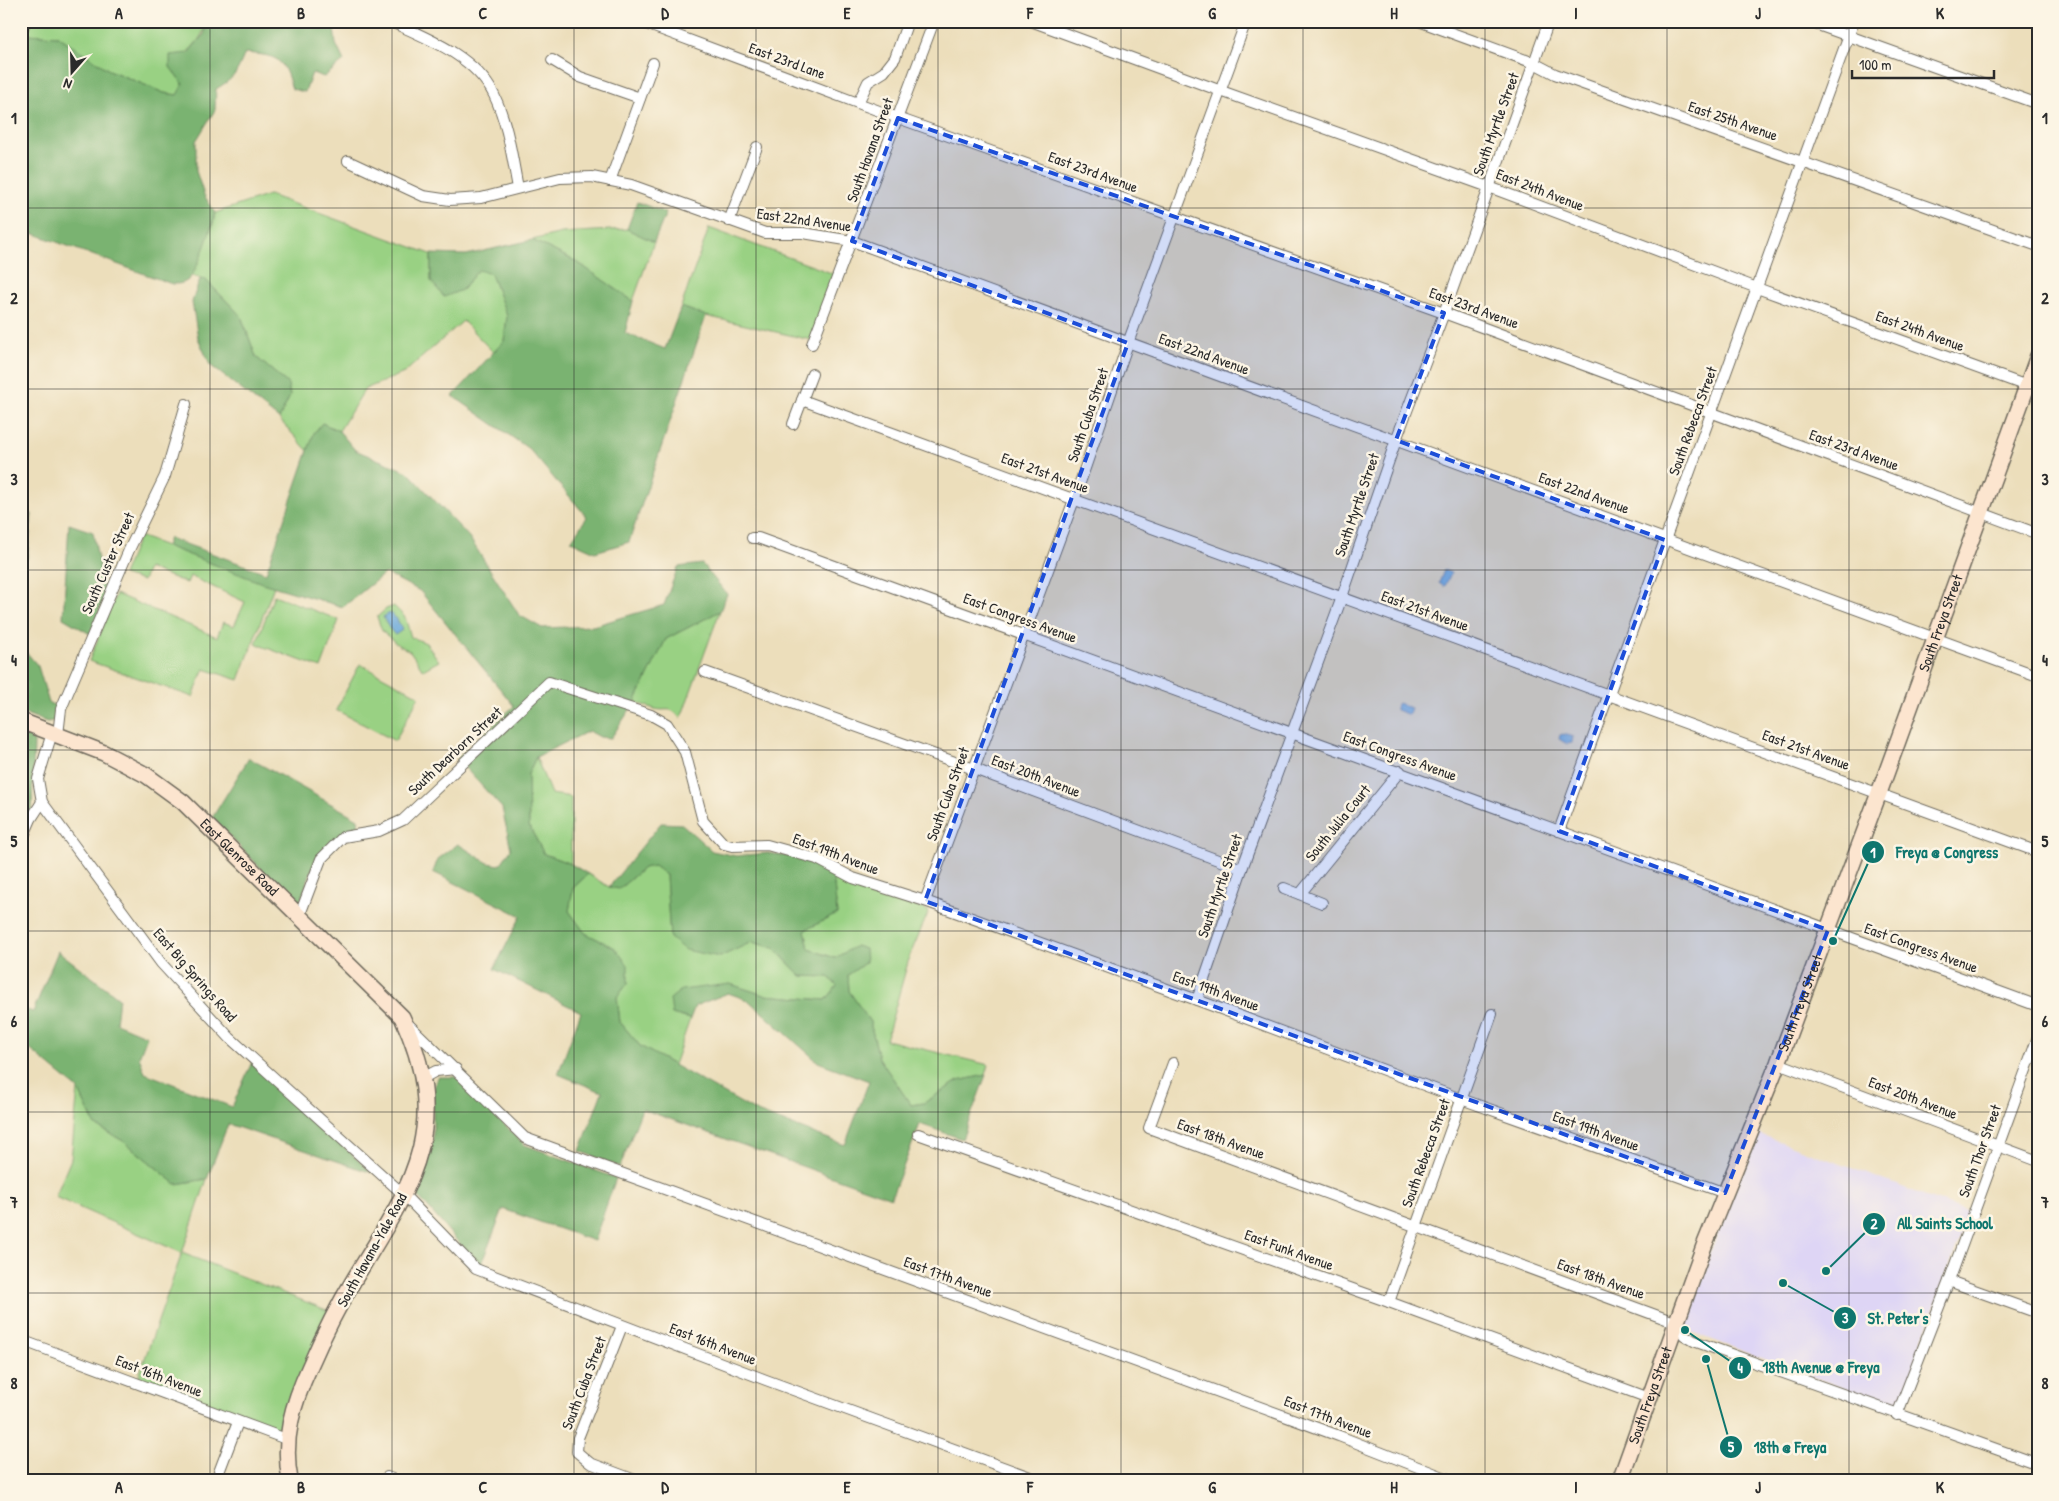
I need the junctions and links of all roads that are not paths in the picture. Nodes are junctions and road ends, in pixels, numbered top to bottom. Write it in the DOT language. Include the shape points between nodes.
graph roads {
  1 [pos="25,21"];
  2 [pos="638,21"];
  3 [pos="908,21"];
  4 [pos="934,21"];
  5 [pos="1031,21"];
  6 [pos="1246,21"];
  7 [pos="1419,21"];
  8 [pos="1549,21"];
  9 [pos="1808,21"];
  10 [pos="1854,21"];
  11 [pos="396,24"];
  12 [pos="21,32"];
  13 [pos="1849,36"];
  14 [pos="552,60"];
  15 [pos="653,63"];
  16 [pos="1534,63"];
  17 [pos="1221,91"];
  18 [pos="640,98"];
  19 [pos="858,103"];
  20 [pos="2038,104"];
  21 [pos="898,118"];
  22 [pos="757,147"];
  23 [pos="348,161"];
  24 [pos="1803,162"];
  25 [pos="610,181"];
  26 [pos="1489,187"];
  27 [pos="518,188"];
  28 [pos="1174,217"];
  29 [pos="729,221"];
  30 [pos="852,241"];
  31 [pos="2038,246"];
  32 [pos="1757,288"];
  33 [pos="1444,313"];
  34 [pos="1128,343"];
  35 [pos="812,344"];
  36 [pos="2038,356"];
  37 [pos="812,374"];
  38 [pos="2032,388"];
  39 [pos="802,400"];
  40 [pos="186,404"];
  41 [pos="1713,413"];
  42 [pos="793,424"];
  43 [pos="1396,440"];
  44 [pos="1074,500"];
  45 [pos="1981,512"];
  46 [pos="2038,534"];
  47 [pos="752,538"];
  48 [pos="1666,540"];
  49 [pos="1342,597"];
  50 [pos="1023,635"];
  51 [pos="1935,638"];
  52 [pos="705,672"];
  53 [pos="2038,676"];
  54 [pos="1609,695"];
  55 [pos="21,721"];
  56 [pos="667,724"];
  57 [pos="1292,733"];
  58 [pos="55,734"];
  59 [pos="974,769"];
  60 [pos="1400,771"];
  61 [pos="1879,793"];
  62 [pos="42,802"];
  63 [pos="1559,831"];
  64 [pos="21,842"];
  65 [pos="2038,852"];
  66 [pos="1242,870"];
  67 [pos="1284,888"];
  68 [pos="1300,894"];
  69 [pos="925,901"];
  70 [pos="1322,903"];
  71 [pos="299,917"];
  72 [pos="1828,930"];
  73 [pos="1197,1000"];
  74 [pos="2038,1006"];
  75 [pos="1492,1014"];
  76 [pos="402,1017"];
  77 [pos="2038,1037"];
  78 [pos="1173,1063"];
  79 [pos="1778,1063"];
  80 [pos="456,1069"];
  81 [pos="423,1078"];
  82 [pos="1461,1099"];
  83 [pos="918,1134"];
  84 [pos="1998,1146"];
  85 [pos="2038,1161"];
  86 [pos="1725,1193"];
  87 [pos="403,1194"];
  88 [pos="1416,1227"];
  89 [pos="1949,1281"];
  90 [pos="1389,1302"];
  91 [pos="2038,1313"];
  92 [pos="1677,1323"];
  93 [pos="622,1326"];
  94 [pos="21,1340"];
  95 [pos="1649,1398"];
  96 [pos="1897,1415"];
  97 [pos="238,1422"];
  98 [pos="286,1439"];
  99 [pos="2038,1464"];
  100 [pos="216,1480"];
  101 [pos="290,1480"];
  102 [pos="635,1480"];
  103 [pos="1038,1480"];
  104 [pos="1451,1480"];
  105 [pos="1620,1480"];
  1 -- 12 [label="street"];
  2 -- 19 [label="street, East 23rd Lane"];
  3 -- 19 [label="street" via="895,58 884,72 868,82"];
  4 -- 21 [label="street, South Havana Street"];
  5 -- 17 [label="street, East 24th Avenue"];
  6 -- 17 [label="street, South Cuba Street"];
  7 -- 16 [label="street, East 25th Avenue"];
  8 -- 16 [label="street, South Myrtle Street"];
  9 -- 13 [label="street"];
  10 -- 13 [label="street, South Rebecca Street"];
  11 -- 27 [label="street" via="447,48 476,70 494,94 508,136"];
  13 -- 20 [label="street"];
  13 -- 24 [label="street, South Rebecca Street"];
  14 -- 18 [label="street" via="580,77"];
  15 -- 18 [label="street"];
  16 -- 24 [label="street, East 25th Avenue" via="1555,74"];
  16 -- 26 [label="street, South Myrtle Street"];
  17 -- 26 [label="street, East 24th Avenue"];
  17 -- 28 [label="street, South Cuba Street"];
  18 -- 25 [label="street"];
  19 -- 21 [label="street, East 23rd Lane"];
  21 -- 28 [label="street, East 23rd Avenue"];
  21 -- 30 [label="street, South Havana Street"];
  22 -- 29 [label="street"];
  23 -- 27 [label="street, East 22nd Avenue" via="423,196 441,199 481,198"];
  24 -- 31 [label="street, East 25th Avenue"];
  24 -- 32 [label="street, South Rebecca Street"];
  25 -- 27 [label="street, East 22nd Avenue" via="592,177 560,178"];
  25 -- 29 [label="street, East 22nd Avenue" via="631,185"];
  26 -- 32 [label="street, East 24th Avenue"];
  26 -- 33 [label="street, South Myrtle Street"];
  28 -- 33 [label="street, East 23rd Avenue"];
  28 -- 34 [label="street, South Cuba Street"];
  29 -- 30 [label="street, East 22nd Avenue" via="765,233 803,233"];
  30 -- 34 [label="street, East 22nd Avenue"];
  30 -- 35 [label="street, South Havana Street"];
  32 -- 38 [label="street, East 24th Avenue"];
  32 -- 41 [label="street, South Rebecca Street"];
  33 -- 41 [label="street, East 23rd Avenue"];
  33 -- 43 [label="street, South Myrtle Street"];
  34 -- 43 [label="street, East 22nd Avenue"];
  34 -- 44 [label="street, South Cuba Street"];
  36 -- 38 [label="main road, South Freya Street"];
  37 -- 39 [label="street"];
  38 -- 45 [label="main road, South Freya Street"];
  39 -- 42 [label="street"];
  39 -- 44 [label="street, East 21st Avenue"];
  40 -- 58 [label="street, South Custer Street" via="165,476 129,550 61,709"];
  41 -- 45 [label="street, East 23rd Avenue"];
  41 -- 48 [label="street, South Rebecca Street"];
  43 -- 48 [label="street, East 22nd Avenue"];
  43 -- 49 [label="street, South Myrtle Street"];
  44 -- 49 [label="street, East 21st Avenue"];
  44 -- 50 [label="street, South Cuba Street"];
  45 -- 46 [label="street, East 23rd Avenue"];
  45 -- 51 [label="main road, South Freya Street"];
  47 -- 50 [label="street, East Congress Avenue"];
  48 -- 51 [label="street, East 22nd Avenue"];
  48 -- 54 [label="street, South Rebecca Street"];
  49 -- 54 [label="street, East 21st Avenue"];
  49 -- 57 [label="street, South Myrtle Street"];
  50 -- 57 [label="street, East Congress Avenue"];
  50 -- 59 [label="street, South Cuba Street"];
  51 -- 53 [label="street, East 22nd Avenue"];
  51 -- 61 [label="main road, South Freya Street"];
  52 -- 59 [label="street, East 20th Avenue"];
  54 -- 61 [label="street, East 21st Avenue"];
  54 -- 63 [label="street, South Rebecca Street"];
  55 -- 58 [label="main road, East Glenrose Road"];
  56 -- 69 [label="street, East 19th Avenue" via="685,752 703,821 724,844 767,845 817,859 853,878"];
  56 -- 71 [label="street, South Dearborn Street" via="651,715 550,682 403,820 380,831 343,837 321,859"];
  57 -- 60 [label="street, East Congress Avenue"];
  57 -- 66 [label="street, South Myrtle Street"];
  58 -- 62 [label="street, East Big Springs Road" via="38,779"];
  58 -- 71 [label="main road, East Glenrose Road" via="104,753 146,775 183,802"];
  59 -- 66 [label="street, East 20th Avenue"];
  59 -- 69 [label="street, South Cuba Street"];
  60 -- 63 [label="street, East Congress Avenue"];
  60 -- 68 [label="street, South Julia Court"];
  61 -- 65 [label="street, East 21st Avenue"];
  61 -- 72 [label="main road, South Freya Street"];
  62 -- 64 [label="street"];
  62 -- 87 [label="street, East Big Springs Road" via="161,963 230,1038"];
  63 -- 72 [label="street, East Congress Avenue"];
  66 -- 73 [label="street, South Myrtle Street"];
  67 -- 68 [label="street"];
  68 -- 70 [label="street"];
  69 -- 73 [label="street, East 19th Avenue"];
  71 -- 76 [label="main road, East Glenrose Road"];
  72 -- 74 [label="street, East Congress Avenue"];
  72 -- 79 [label="main road, South Freya Street"];
  73 -- 82 [label="street, East 19th Avenue"];
  75 -- 82 [label="street, South Rebecca Street"];
  76 -- 80 [label="street, East 17th Avenue"];
  76 -- 81 [label="main road, South Havana-Yale Road" via="412,1038"];
  77 -- 84 [label="street, South Thor Street"];
  78 -- 88 [label="street, East 18th Avenue" via="1149,1128"];
  79 -- 84 [label="street, East 20th Avenue"];
  79 -- 86 [label="main road, South Freya Street"];
  80 -- 81 [label="street" via="436,1071"];
  80 -- 104 [label="street, East 17th Avenue" via="525,1138"];
  81 -- 87 [label="main road, South Havana-Yale Road" via="426,1103 420,1153"];
  82 -- 86 [label="street, East 19th Avenue"];
  82 -- 88 [label="street, South Rebecca Street"];
  83 -- 90 [label="street, East Funk Avenue"];
  84 -- 85 [label="street, East 20th Avenue"];
  84 -- 89 [label="street, South Thor Street"];
  86 -- 92 [label="main road, South Freya Street"];
  87 -- 93 [label="street, East 16th Avenue" via="476,1269"];
  87 -- 98 [label="main road, South Havana-Yale Road" via="316,1353 299,1391"];
  88 -- 90 [label="street, South Rebecca Street"];
  88 -- 92 [label="street, East 18th Avenue"];
  89 -- 91 [label="street"];
  89 -- 96 [label="street, South Thor Street"];
  90 -- 95 [label="street, East Funk Avenue"];
  92 -- 95 [label="main road, South Freya Street"];
  92 -- 96 [label="street, East 18th Avenue" via="1684,1335 1694,1341"];
  93 -- 102 [label="street, South Cuba Street" via="578,1438 577,1452 590,1463"];
  93 -- 103 [label="street, East 16th Avenue"];
  94 -- 97 [label="street, East 16th Avenue"];
  95 -- 105 [label="main road, South Freya Street"];
  96 -- 99 [label="street, East 18th Avenue"];
  97 -- 98 [label="street, East 16th Avenue"];
  97 -- 100 [label="street"];
  98 -- 101 [label="main road, South Havana-Yale Road"];
}
